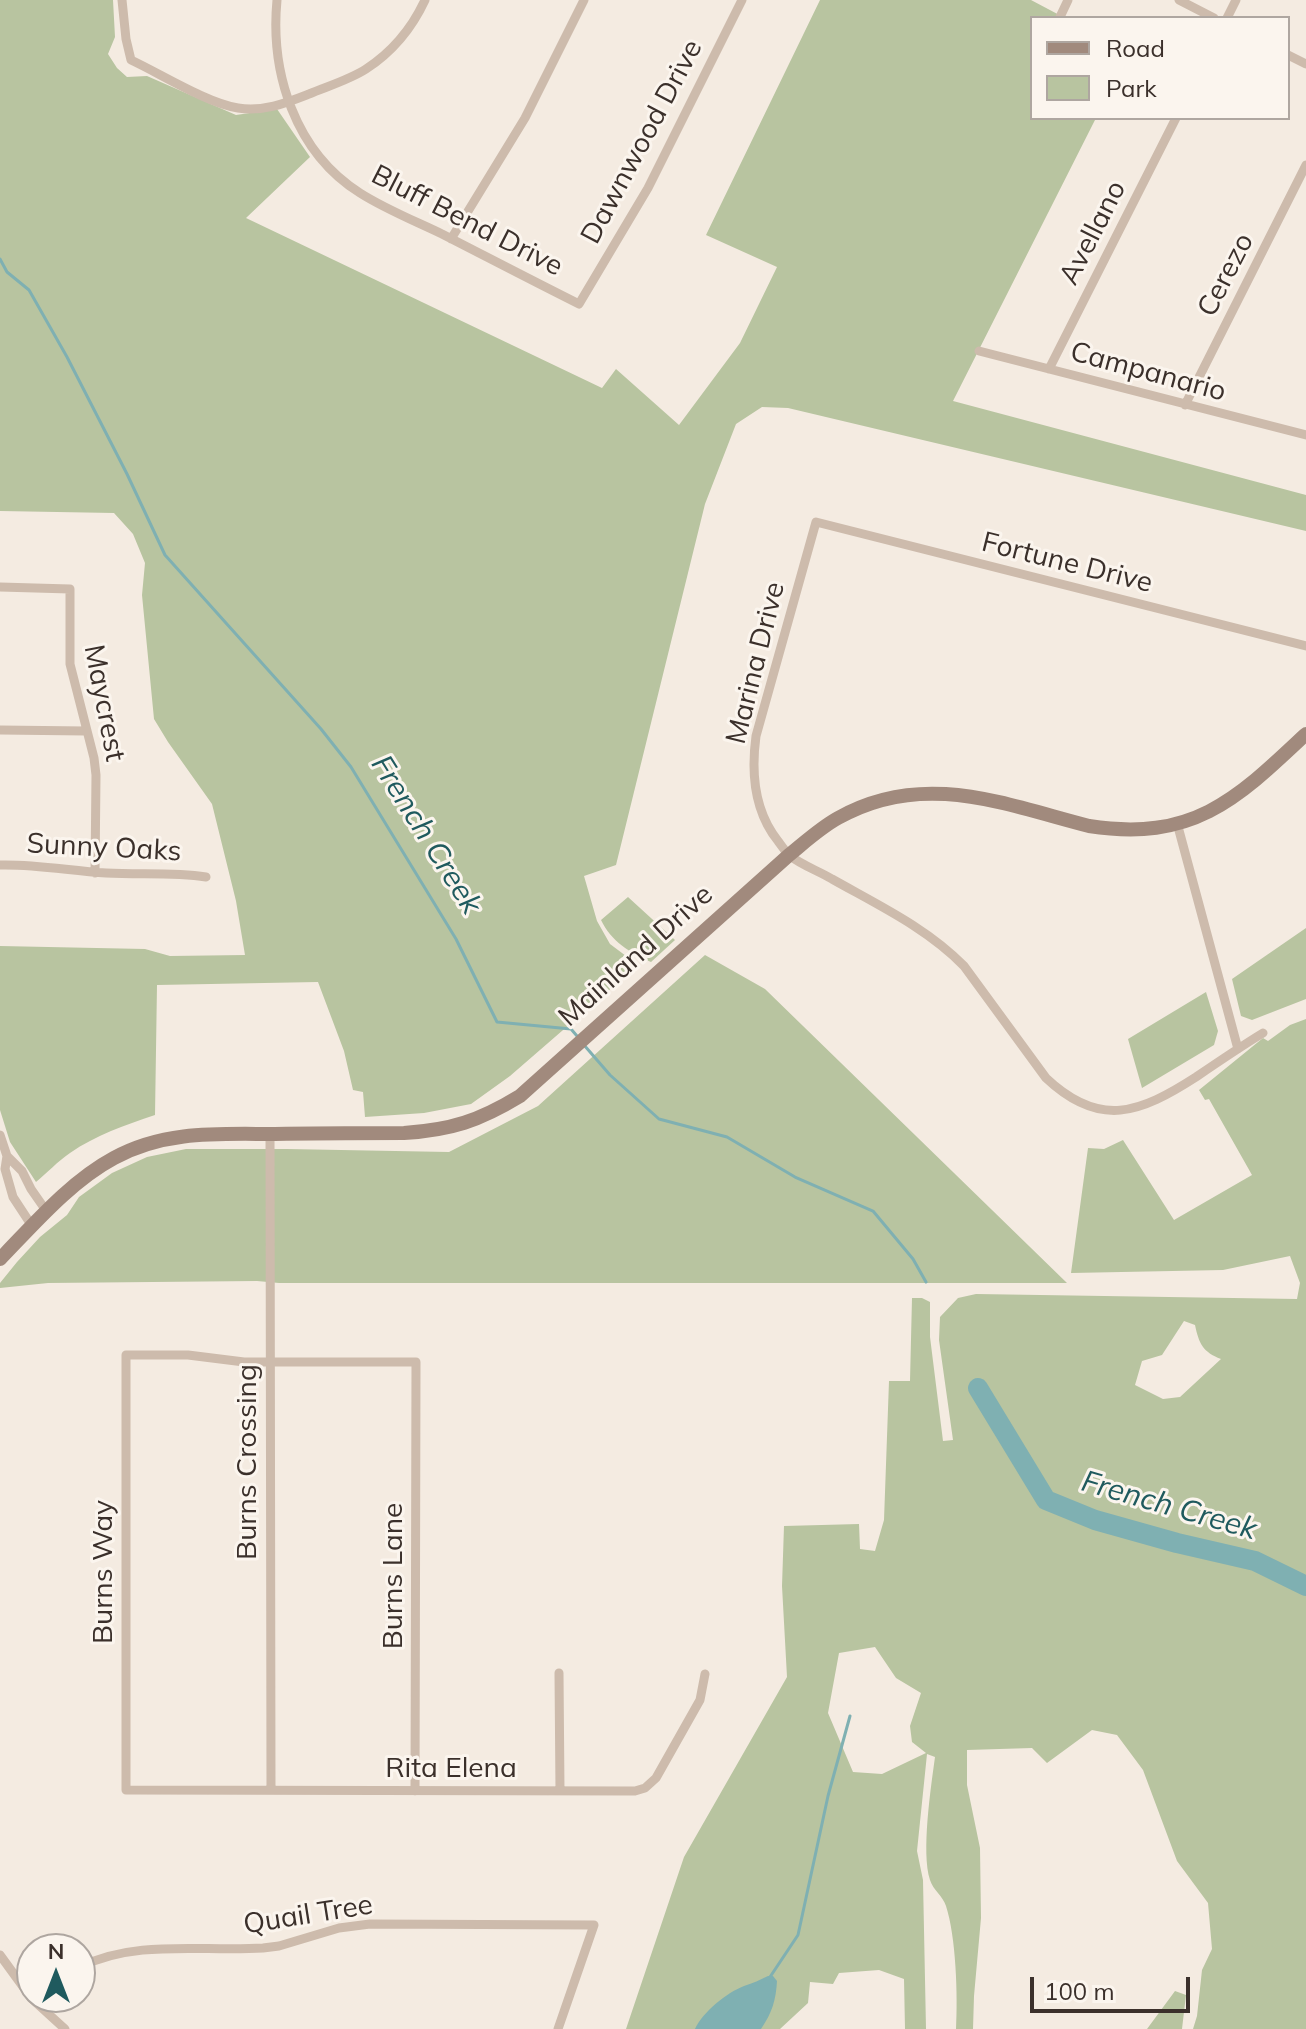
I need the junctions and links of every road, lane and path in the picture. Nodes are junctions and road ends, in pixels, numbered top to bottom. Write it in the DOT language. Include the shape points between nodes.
graph roads {
  1 [pos="122,0"];
  2 [pos="277,0"];
  3 [pos="425,0"];
  4 [pos="584,0"];
  5 [pos="742,0"];
  6 [pos="1179,0"];
  7 [pos="1210,16"];
  8 [pos="289,101"];
  9 [pos="1175,120"];
  10 [pos="1306,165"];
  11 [pos="451,239"];
  12 [pos="579,304"];
  13 [pos="979,351"];
  14 [pos="1049,369"];
  15 [pos="1185,405"];
  16 [pos="1306,435"];
  17 [pos="816,522"];
  18 [pos="0,587"];
  19 [pos="1306,646"];
  20 [pos="0,730"];
  21 [pos="86,731"];
  22 [pos="1306,734"];
  23 [pos="1177,823"];
  24 [pos="789,855"];
  25 [pos="0,865"];
  26 [pos="95,873"];
  27 [pos="206,877"];
  28 [pos="1263,1033"];
  29 [pos="1238,1049"];
  30 [pos="270,1134"];
  31 [pos="0,1135"];
  32 [pos="7,1156"];
  33 [pos="47,1212"];
  34 [pos="32,1226"];
  35 [pos="0,1259"];
  36 [pos="270,1362"];
  37 [pos="559,1673"];
  38 [pos="705,1674"];
  39 [pos="126,1790"];
  40 [pos="271,1790"];
  41 [pos="415,1791"];
  42 [pos="560,1791"];
  43 [pos="0,1955"];
  44 [pos="96,1960"];
  45 [pos="16,1975"];
  46 [pos="49,2013"];
  47 [pos="65,2029"];
  48 [pos="558,2029"];
  1 -- 8 [label="street" via="131,60 226,105 265,108"];
  2 -- 8 [label="street, Bluff Bend Drive" via="277,57"];
  3 -- 8 [label="street" via="401,38 365,69"];
  4 -- 11 [label="street" via="525,118"];
  5 -- 12 [label="street, Dawnwood Drive" via="648,188"];
  6 -- 7 [label="street"];
  8 -- 11 [label="street, Bluff Bend Drive" via="302,132 339,177"];
  9 -- 14 [label="street, Avellano"];
  10 -- 15 [label="street, Cerezo"];
  11 -- 12 [label="street, Bluff Bend Drive"];
  13 -- 14 [label="street, Campanario"];
  14 -- 15 [label="street, Campanario"];
  15 -- 16 [label="street, Campanario"];
  17 -- 19 [label="street, Fortune Drive"];
  17 -- 24 [label="street, Marina Drive" via="754,750 760,808"];
  18 -- 21 [label="street, Maycrest" via="70,589 70,664"];
  20 -- 21 [label="street"];
  21 -- 26 [label="street, Maycrest" via="96,775"];
  22 -- 23 [label="main road, Mainland Drive" via="1242,792"];
  23 -- 24 [label="main road, Mainland Drive" via="1108,829 973,797 913,794 854,809"];
  23 -- 29 [label="street"];
  24 -- 29 [label="street" via="950,951 1046,1078 1079,1104 1119,1110 1150,1104"];
  24 -- 30 [label="main road, Mainland Drive" via="520,1096 500,1108 445,1129"];
  25 -- 26 [label="street, Sunny Oaks"];
  26 -- 27 [label="street, Sunny Oaks"];
  28 -- 29 [label="street"];
  30 -- 33 [label="main road, Mainland Drive" via="195,1134 143,1145 96,1169"];
  30 -- 36 [label="street, Burns Crossing"];
  31 -- 32 [label="street"];
  32 -- 33 [label="street"];
  32 -- 34 [label="street" via="13,1197"];
  33 -- 34 [label="main road, Mainland Drive"];
  34 -- 35 [label="main road, Mainland Drive"];
  36 -- 39 [label="street, Burns Way" via="126,1355"];
  36 -- 40 [label="street, Burns Crossing"];
  36 -- 41 [label="street, Burns Lane" via="416,1362"];
  37 -- 42 [label="street"];
  38 -- 42 [label="street, Rita Elena" via="700,1700 650,1785 635,1791"];
  39 -- 40 [label="street, Rita Elena"];
  40 -- 41 [label="street, Rita Elena"];
  41 -- 42 [label="street, Rita Elena"];
  43 -- 45 [label="street"];
  44 -- 48 [label="street, Quail Tree" via="135,1950 279,1946 370,1924 594,1925"];
  46 -- 47 [label="street"];
}
